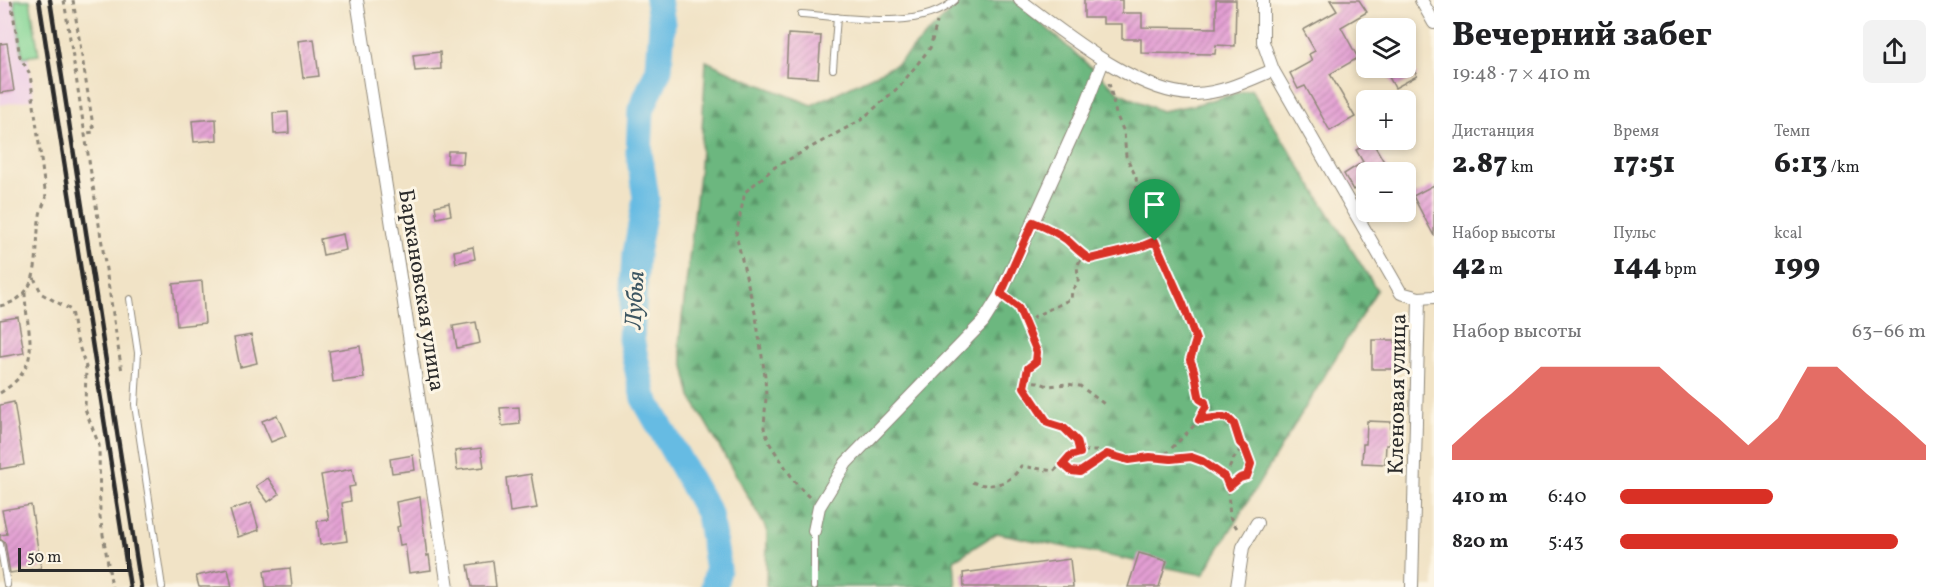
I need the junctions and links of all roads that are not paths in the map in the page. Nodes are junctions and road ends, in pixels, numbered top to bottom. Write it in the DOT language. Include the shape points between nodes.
graph roads {
  1 [pos="357,0"];
  2 [pos="955,0"];
  3 [pos="1020,0"];
  4 [pos="1263,0"];
  5 [pos="1421,0"];
  6 [pos="801,14"];
  7 [pos="837,16"];
  8 [pos="1434,23"];
  9 [pos="1103,61"];
  10 [pos="833,69"];
  11 [pos="1273,70"];
  12 [pos="1434,297"];
  13 [pos="1419,298"];
  14 [pos="129,299"];
  15 [pos="1257,523"];
  16 [pos="814,531"];
  17 [pos="0,543"];
  18 [pos="7,585"];
  19 [pos="162,587"];
  20 [pos="448,587"];
  21 [pos="814,587"];
  22 [pos="1237,587"];
  23 [pos="1412,587"];
  1 -- 20 [label="street, Баркановская улица"];
  2 -- 7 [label="lane" via="922,17 888,20"];
  3 -- 9 [label="street"];
  4 -- 11 [label="street, Кленовая улица" via="1263,42"];
  5 -- 8 [label="street"];
  6 -- 7 [label="lane"];
  7 -- 10 [label="lane"];
  9 -- 11 [label="street" via="1164,91 1194,94 1230,88"];
  9 -- 16 [label="street" via="1001,294 983,322 846,463 819,507"];
  11 -- 13 [label="street, Кленовая улица" via="1401,293"];
  12 -- 13 [label="street"];
  13 -- 23 [label="street, Кленовая улица"];
  14 -- 19 [label="lane" via="138,353 135,405"];
  15 -- 22 [label="street" via="1243,547"];
  16 -- 21 [label="lane"];
  17 -- 18 [label="lane"];
}
